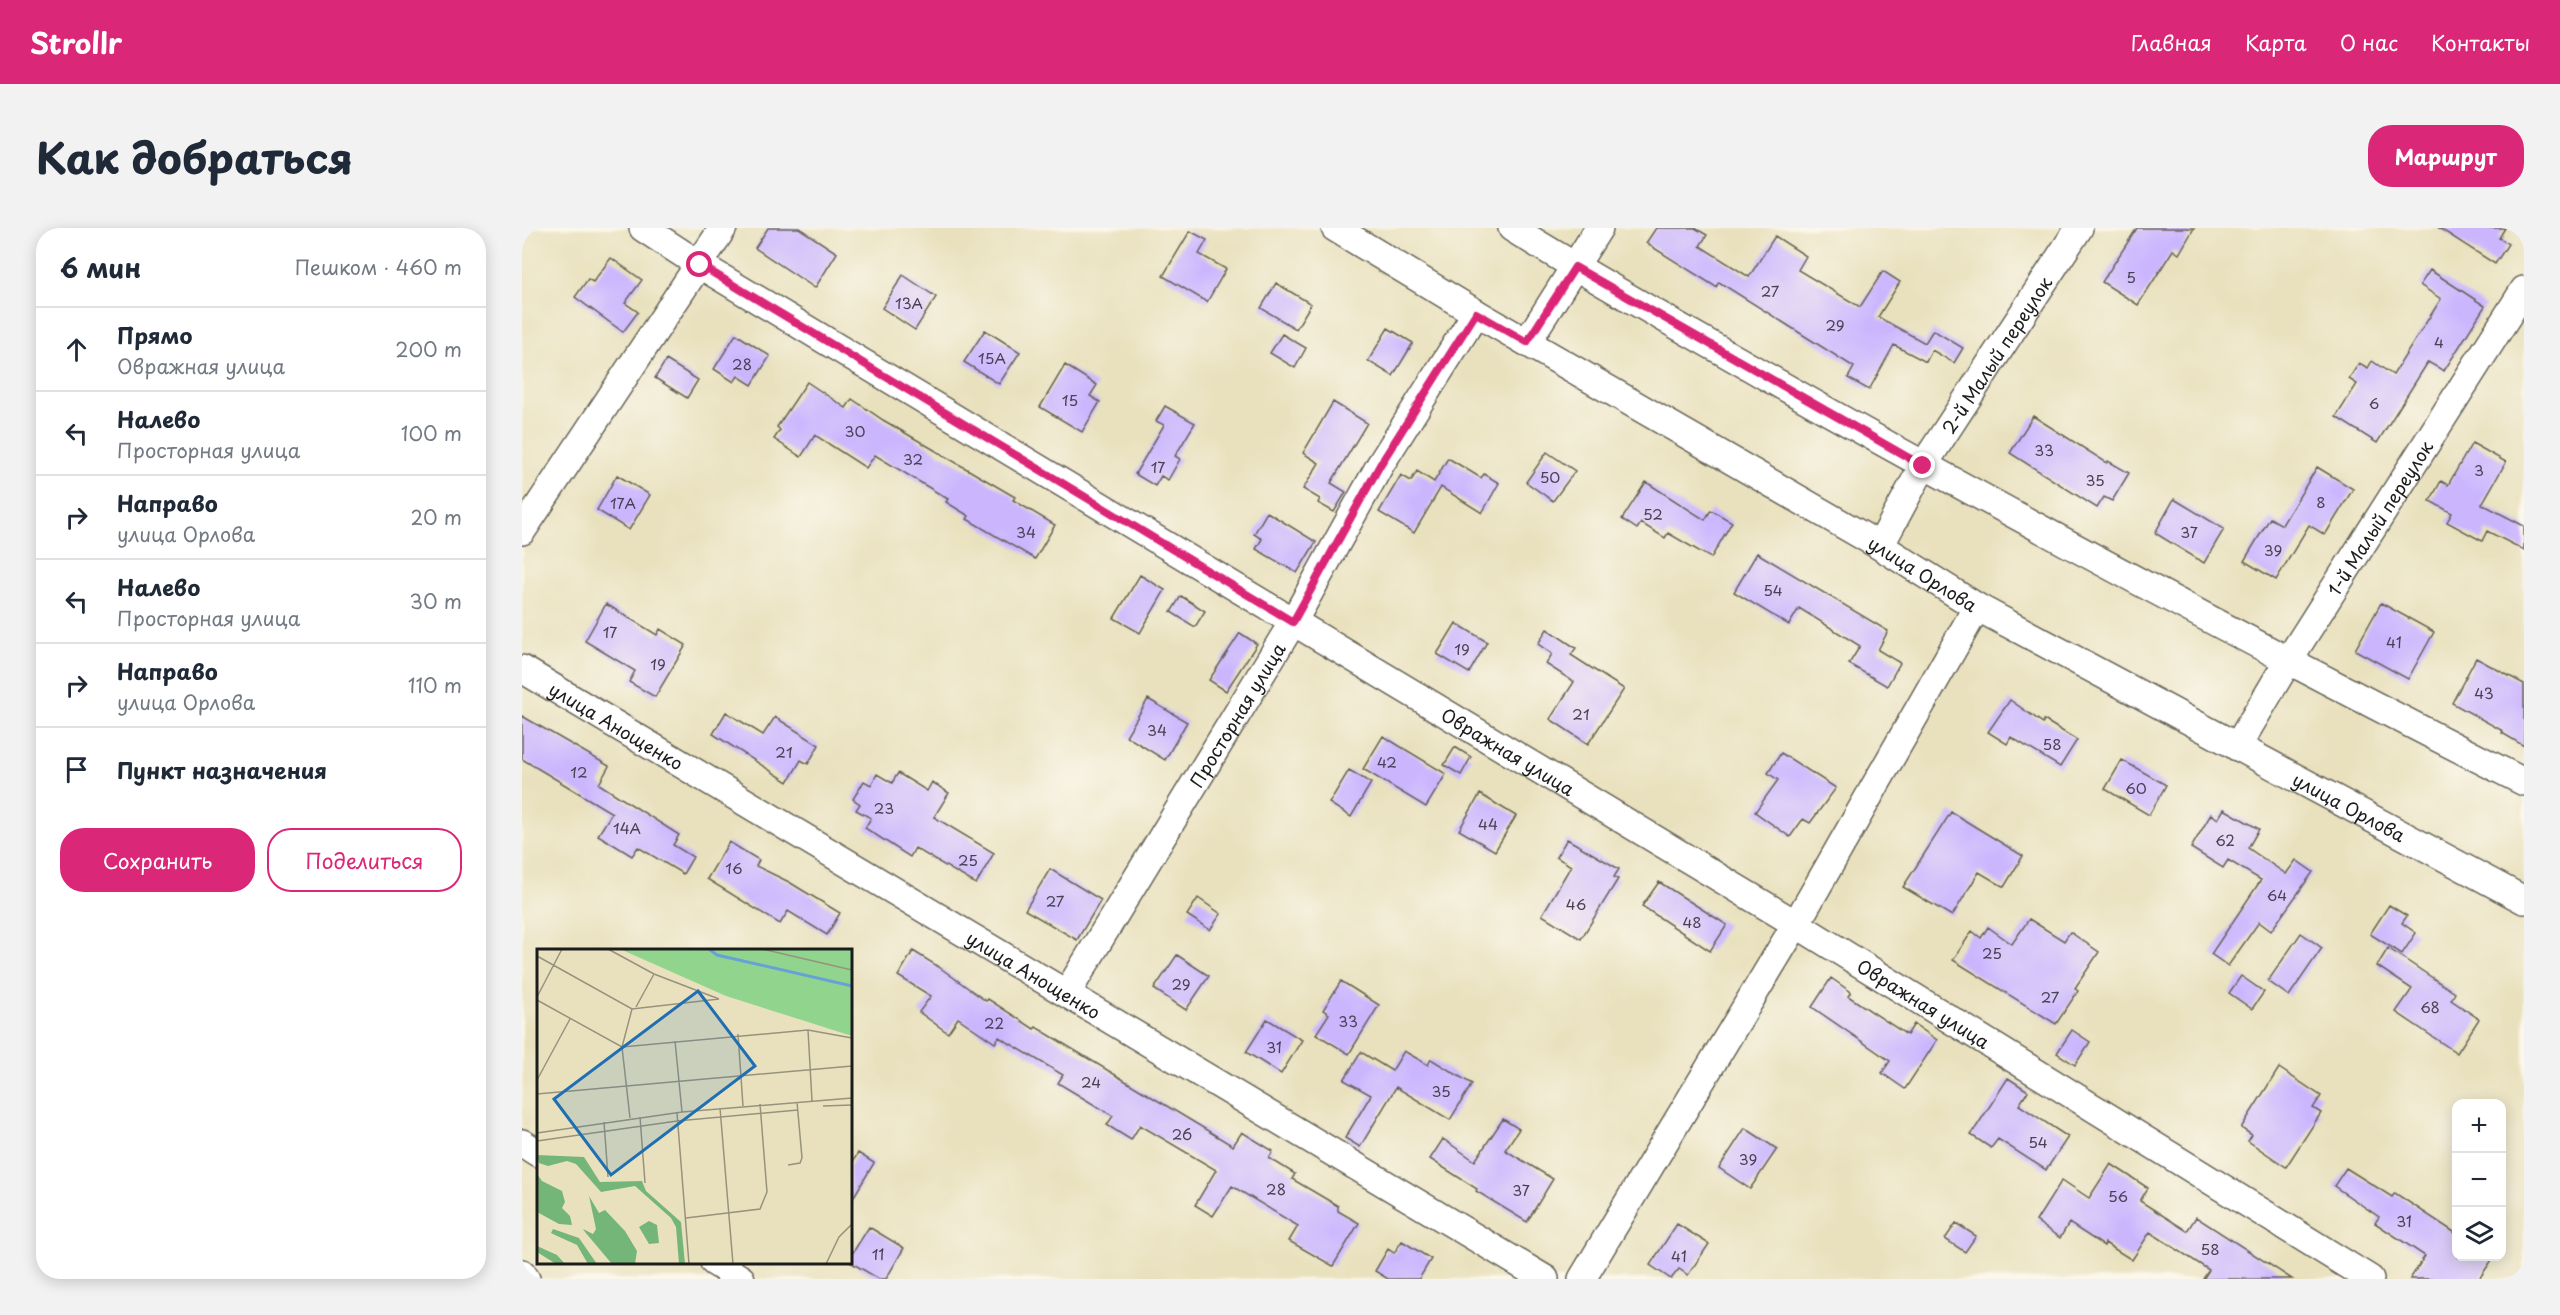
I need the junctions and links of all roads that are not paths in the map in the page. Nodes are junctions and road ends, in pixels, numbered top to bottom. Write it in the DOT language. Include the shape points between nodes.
graph roads {
  1 [pos="643,228"];
  2 [pos="723,228"];
  3 [pos="1335,228"];
  4 [pos="1512,228"];
  5 [pos="1599,228"];
  6 [pos="2079,228"];
  7 [pos="700,265"];
  8 [pos="1575,267"];
  9 [pos="2524,290"];
  10 [pos="1476,313"];
  11 [pos="1527,342"];
  12 [pos="1923,466"];
  13 [pos="522,531"];
  14 [pos="1880,546"];
  15 [pos="1977,607"];
  16 [pos="1293,622"];
  17 [pos="2288,661"];
  18 [pos="522,669"];
  19 [pos="2238,747"];
  20 [pos="2524,783"];
  21 [pos="2524,900"];
  22 [pos="1796,924"];
  23 [pos="1067,993"];
  24 [pos="522,1143"];
  25 [pos="537,1152"];
  26 [pos="716,1264"];
  27 [pos="522,1273"];
  28 [pos="526,1279"];
  29 [pos="741,1279"];
  30 [pos="1545,1279"];
  31 [pos="1582,1279"];
  32 [pos="2370,1279"];
  1 -- 7 [label="street, Овражная улица"];
  2 -- 7 [label="street"];
  3 -- 10 [label="street, улица Орлова"];
  4 -- 8 [label="street"];
  5 -- 8 [label="street"];
  6 -- 12 [label="street, 2-й Малый переулок"];
  7 -- 13 [label="street"];
  7 -- 16 [label="street, Овражная улица"];
  8 -- 11 [label="street"];
  8 -- 12 [label="street"];
  9 -- 17 [label="street, 1-й Малый переулок"];
  10 -- 11 [label="street, улица Орлова"];
  10 -- 16 [label="street, Просторная улица" via="1380,465"];
  11 -- 14 [label="street, улица Орлова"];
  12 -- 14 [label="street, 2-й Малый переулок"];
  12 -- 17 [label="street"];
  14 -- 15 [label="street, улица Орлова"];
  15 -- 19 [label="street, улица Орлова"];
  15 -- 22 [label="street"];
  16 -- 22 [label="street, Овражная улица"];
  16 -- 23 [label="street, Просторная улица"];
  17 -- 19 [label="street, 1-й Малый переулок"];
  17 -- 20 [label="street"];
  18 -- 23 [label="street, улица Анощенко"];
  19 -- 21 [label="street, улица Орлова"];
  22 -- 31 [label="street"];
  22 -- 32 [label="street, Овражная улица"];
  23 -- 30 [label="street, улица Анощенко"];
  24 -- 25 [label="street"];
  26 -- 29 [label="street"];
  27 -- 28 [label="street"];
}
